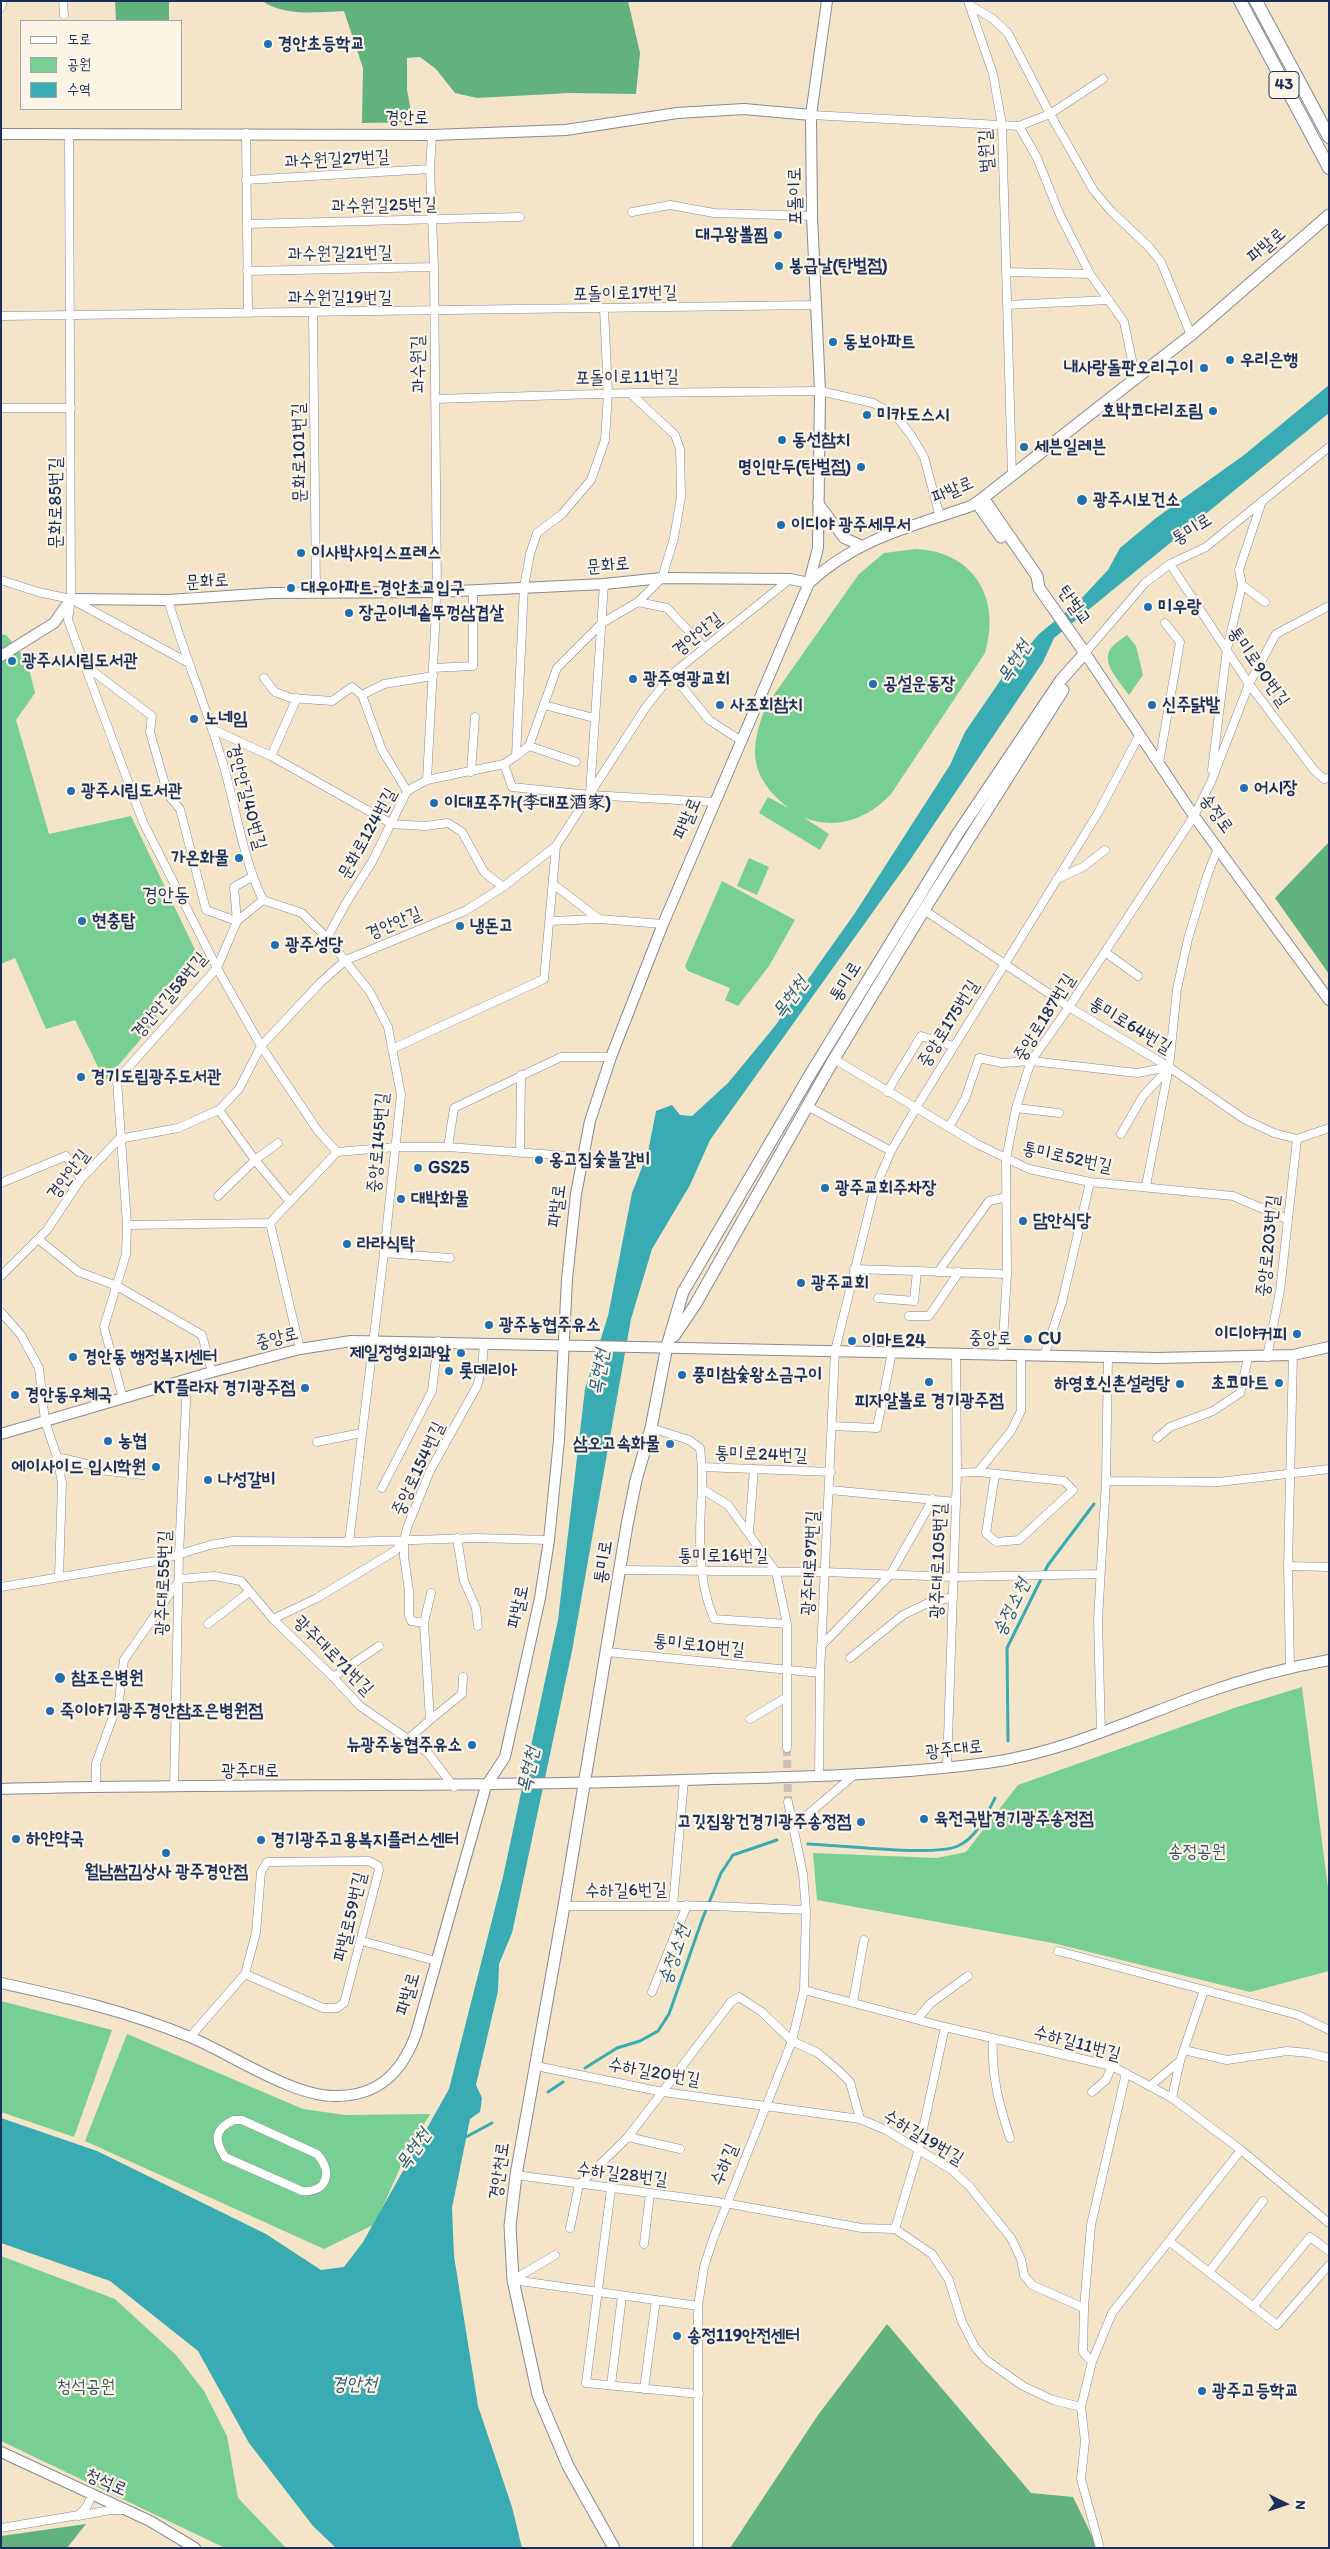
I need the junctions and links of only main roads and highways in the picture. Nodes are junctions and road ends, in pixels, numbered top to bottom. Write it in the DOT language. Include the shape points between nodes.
graph roads {
  1 [pos="1240,1"];
  2 [pos="1256,1"];
  3 [pos="1329,138"];
  4 [pos="1329,168"];
  5 [pos="1329,215"];
  6 [pos="1039,588"];
  7 [pos="1082,649"];
  8 [pos="667,1346"];
  9 [pos="585,1784"];
  10 [pos="614,2548"];
  1 -- 4 [label="main road, 43"];
  2 -- 3 [label="main road, 43"];
  5 -- 6 [label="main road, 파발로" via="1192,335 980,500 1037,576"];
  6 -- 7 [label="main road, 탄벌교"];
  7 -- 8 [label="main road, 통미로" via="834,1059 695,1305"];
  7 -- 8 [label="main road, 통미로" via="958,833 811,1072 683,1292"];
  8 -- 9 [label="main road, 통미로" via="651,1428 636,1480"];
  9 -- 10 [label="main road, 경안천로" via="516,2175 510,2226 513,2280 542,2404 568,2466"];
}
